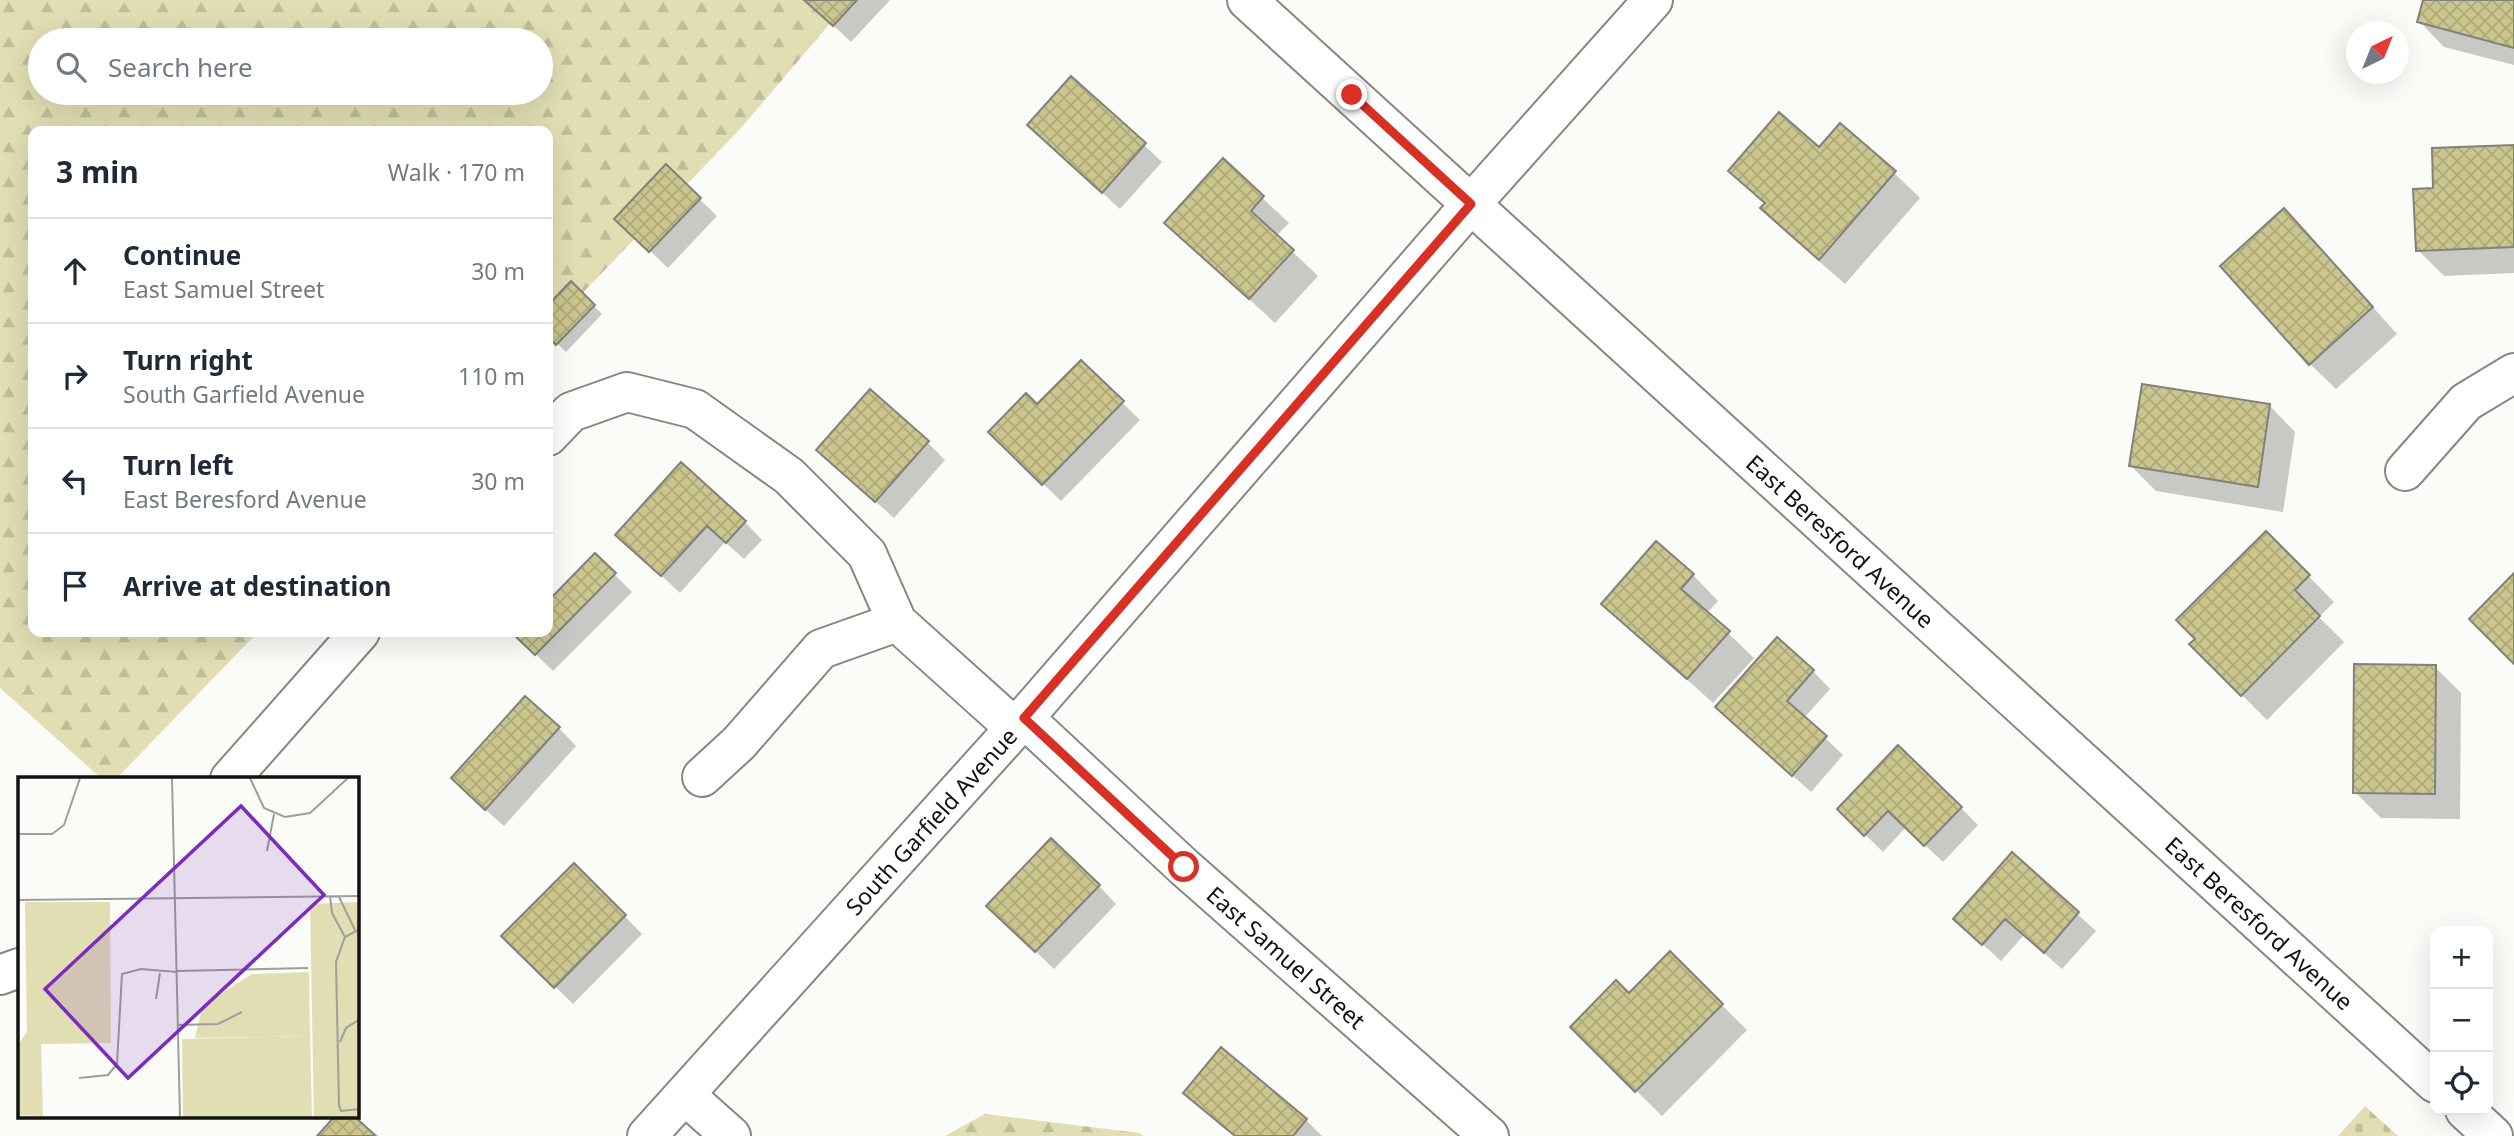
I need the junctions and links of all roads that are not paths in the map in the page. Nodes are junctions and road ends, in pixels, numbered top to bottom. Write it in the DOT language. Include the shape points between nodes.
graph roads {
  1 [pos="1247,0"];
  2 [pos="1653,0"];
  3 [pos="1471,204"];
  4 [pos="2514,373"];
  5 [pos="553,431"];
  6 [pos="2405,471"];
  7 [pos="897,622"];
  8 [pos="356,637"];
  9 [pos="1019,723"];
  10 [pos="232,777"];
  11 [pos="702,777"];
  12 [pos="18,968"];
  13 [pos="0,975"];
  14 [pos="2430,1078"];
  15 [pos="685,1094"];
  16 [pos="2470,1115"];
  17 [pos="647,1136"];
  18 [pos="730,1136"];
  19 [pos="1489,1136"];
  20 [pos="2493,1136"];
  1 -- 3 [label="street, East Beresford Avenue"];
  2 -- 3 [label="street, South Garfield Avenue"];
  3 -- 9 [label="street, South Garfield Avenue"];
  3 -- 14 [label="street, East Beresford Avenue"];
  4 -- 6 [label="street" via="2466,402"];
  5 -- 7 [label="street" via="571,412 627,392 695,409 789,476 867,554"];
  7 -- 9 [label="street, East Samuel Street"];
  7 -- 11 [label="street" via="821,649 740,743"];
  8 -- 10 [label="street"];
  9 -- 15 [label="street, South Garfield Avenue"];
  9 -- 19 [label="street, East Samuel Street"];
  12 -- 13 [label="street"];
  15 -- 17 [label="street, South Garfield Avenue"];
  15 -- 18 [label="street"];
  16 -- 20 [label="street"];
}
